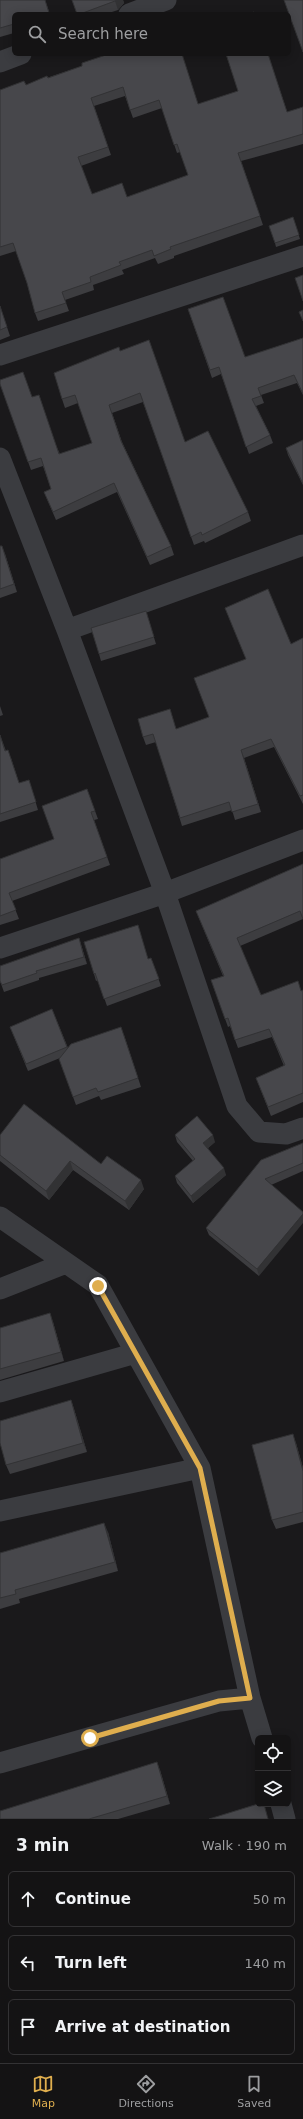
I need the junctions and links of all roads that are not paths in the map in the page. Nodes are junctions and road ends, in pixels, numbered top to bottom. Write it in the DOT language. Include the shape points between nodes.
graph roads {
  1 [pos="166,0"];
  2 [pos="134,12"];
  3 [pos="16,56"];
  4 [pos="0,62"];
  5 [pos="303,256"];
  6 [pos="0,355"];
  7 [pos="0,458"];
  8 [pos="303,544"];
  9 [pos="67,630"];
  10 [pos="303,840"];
  11 [pos="164,893"];
  12 [pos="0,948"];
  13 [pos="303,1128"];
  14 [pos="0,1217"];
  15 [pos="66,1263"];
  16 [pos="0,1289"];
  17 [pos="136,1353"];
  18 [pos="0,1392"];
  19 [pos="200,1468"];
  20 [pos="0,1511"];
  21 [pos="250,1698"];
  22 [pos="261,1735"];
  23 [pos="0,1763"];
  24 [pos="282,1807"];
  25 [pos="285,1819"];
  1 -- 2 [label="street"];
  3 -- 4 [label="street"];
  5 -- 6 [label="street"];
  7 -- 9 [label="street"];
  8 -- 9 [label="street"];
  9 -- 11 [label="street"];
  10 -- 11 [label="street"];
  11 -- 12 [label="street"];
  11 -- 13 [label="street" via="237,1106 259,1132 286,1134"];
  14 -- 15 [label="street"];
  15 -- 16 [label="street"];
  15 -- 17 [label="street" via="98,1286"];
  17 -- 18 [label="street"];
  17 -- 19 [label="street"];
  19 -- 20 [label="street"];
  19 -- 21 [label="street"];
  21 -- 22 [label="street"];
  21 -- 23 [label="street" via="219,1701"];
  24 -- 25 [label="street"];
}
